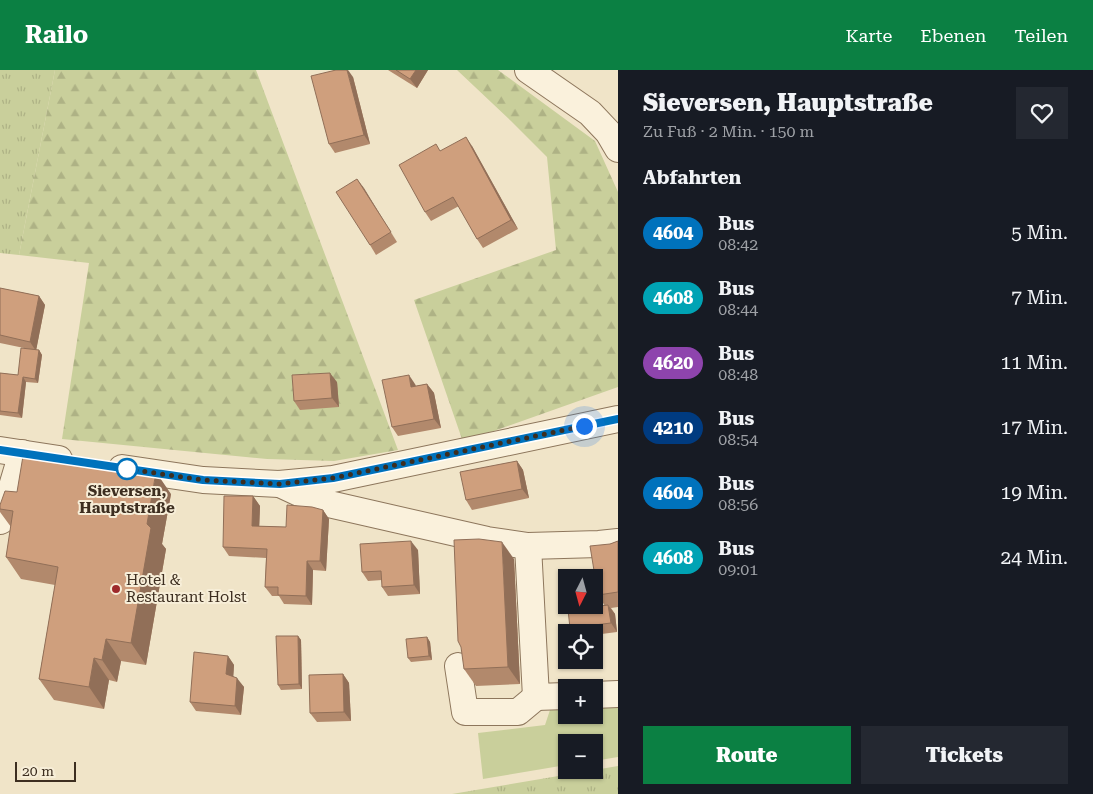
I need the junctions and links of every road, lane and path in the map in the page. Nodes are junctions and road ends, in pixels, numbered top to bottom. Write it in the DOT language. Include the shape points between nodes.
graph roads {
  1 [pos="528,70"];
  2 [pos="618,149"];
  3 [pos="618,419"];
  4 [pos="11,451"];
  5 [pos="280,484"];
  6 [pos="0,521"];
  7 [pos="618,542"];
  8 [pos="528,546"];
  9 [pos="458,666"];
  10 [pos="618,694"];
  11 [pos="603,695"];
  12 [pos="536,696"];
  13 [pos="558,696"];
  1 -- 2 [label="street" via="590,113 608,132"];
  3 -- 5 [label="street" via="333,478"];
  4 -- 5 [label="street" via="203,480"];
  4 -- 6 [label="street"];
  5 -- 8 [label="street" via="329,504 486,540"];
  7 -- 8 [label="street"];
  8 -- 12 [label="street"];
  9 -- 12 [label="street" via="465,712 518,712"];
  10 -- 11 [label="street"];
  12 -- 13 [label="street"];
}
